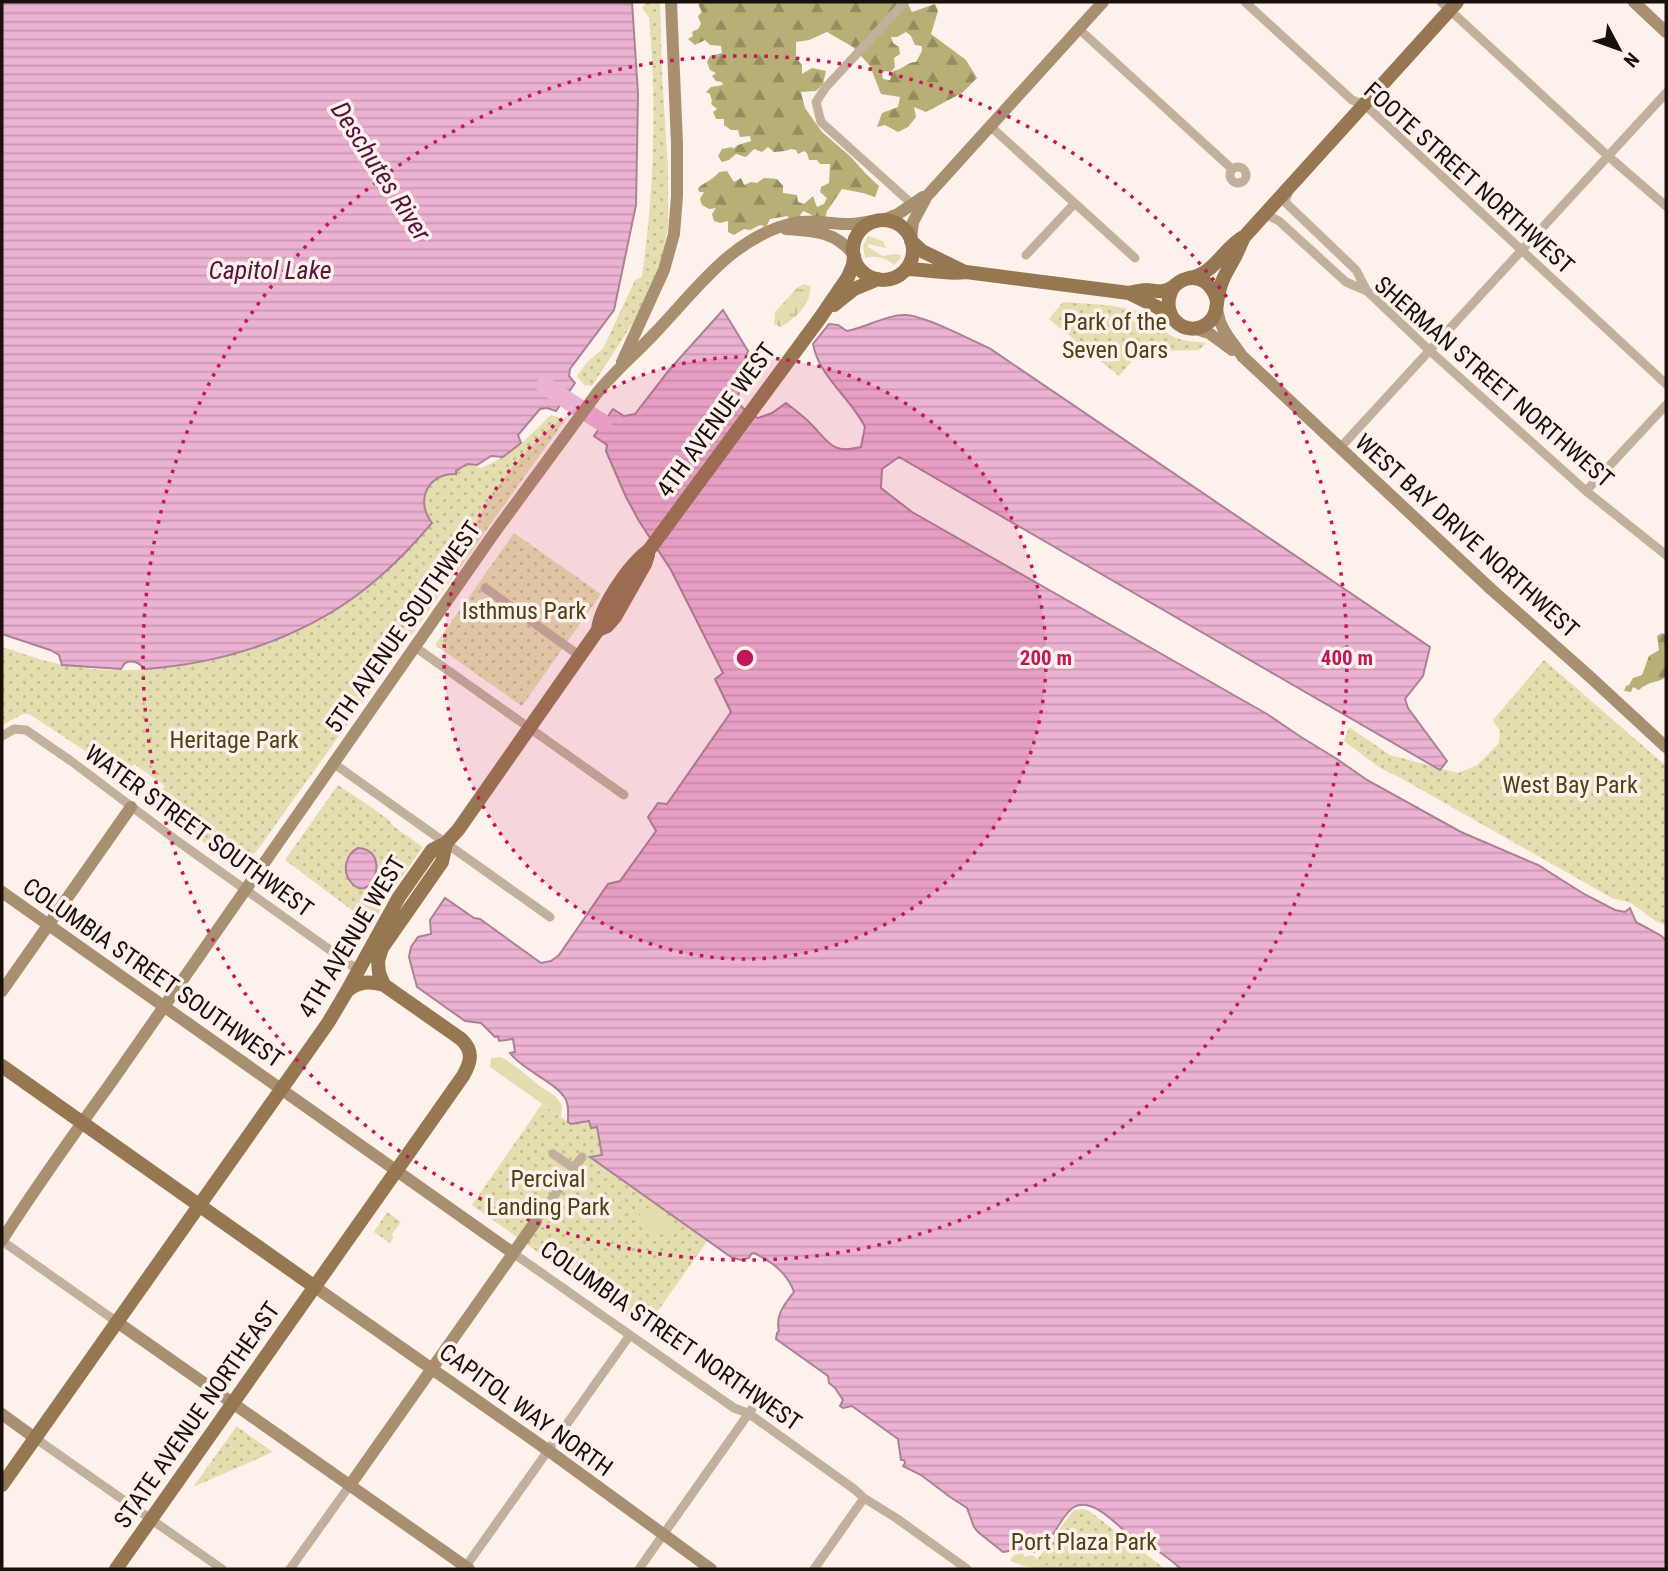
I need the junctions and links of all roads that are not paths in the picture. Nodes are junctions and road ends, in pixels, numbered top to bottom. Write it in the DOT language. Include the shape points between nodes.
graph roads {
  1 [pos="671,2"];
  2 [pos="905,2"];
  3 [pos="1245,2"];
  4 [pos="1634,2"];
  5 [pos="1100,3"];
  6 [pos="1449,4"];
  7 [pos="1079,29"];
  8 [pos="1666,32"];
  9 [pos="1666,93"];
  10 [pos="1365,105"];
  11 [pos="990,126"];
  12 [pos="1608,156"];
  13 [pos="1232,169"];
  14 [pos="1294,182"];
  15 [pos="927,195"];
  16 [pos="1074,204"];
  17 [pos="912,205"];
  18 [pos="1666,206"];
  19 [pos="1262,217"];
  20 [pos="878,220"];
  21 [pos="776,229"];
  22 [pos="1245,236"];
  23 [pos="911,240"];
  24 [pos="1520,250"];
  25 [pos="1026,255"];
  26 [pos="1135,258"];
  27 [pos="853,260"];
  28 [pos="906,269"];
  29 [pos="966,272"];
  30 [pos="1189,278"];
  31 [pos="878,279"];
  32 [pos="1175,285"];
  33 [pos="1367,291"];
  34 [pos="1129,293"];
  35 [pos="1217,305"];
  36 [pos="820,317"];
  37 [pos="1172,317"];
  38 [pos="1194,328"];
  39 [pos="1429,349"];
  40 [pos="1242,356"];
  41 [pos="620,366"];
  42 [pos="1666,384"];
  43 [pos="1666,405"];
  44 [pos="1340,448"];
  45 [pos="1586,491"];
  46 [pos="1666,555"];
  47 [pos="485,588"];
  48 [pos="415,647"];
  49 [pos="580,656"];
  50 [pos="529,727"];
  51 [pos="2,736"];
  52 [pos="1666,747"];
  53 [pos="332,763"];
  54 [pos="624,795"];
  55 [pos="131,807"];
  56 [pos="446,843"];
  57 [pos="246,889"];
  58 [pos="2,892"];
  59 [pos="550,917"];
  60 [pos="48,925"];
  61 [pos="358,970"];
  62 [pos="384,985"];
  63 [pos="2,991"];
  64 [pos="347,991"];
  65 [pos="164,1007"];
  66 [pos="2,1066"];
  67 [pos="281,1089"];
  68 [pos="82,1122"];
  69 [pos="553,1154"];
  70 [pos="582,1157"];
  71 [pos="574,1168"];
  72 [pos="397,1171"];
  73 [pos="199,1205"];
  74 [pos="536,1221"];
  75 [pos="2,1240"];
  76 [pos="513,1253"];
  77 [pos="315,1287"];
  78 [pos="117,1322"];
  79 [pos="630,1335"];
  80 [pos="432,1368"];
  81 [pos="763,1393"];
  82 [pos="233,1403"];
  83 [pos="748,1413"];
  84 [pos="2,1414"];
  85 [pos="35,1438"];
  86 [pos="549,1451"];
  87 [pos="2,1485"];
  88 [pos="349,1485"];
  89 [pos="864,1498"];
  90 [pos="151,1520"];
  91 [pos="663,1535"];
  92 [pos="466,1568"];
  93 [pos="116,1569"];
  94 [pos="222,1569"];
  95 [pos="290,1569"];
  96 [pos="639,1569"];
  97 [pos="711,1569"];
  98 [pos="814,1569"];
  99 [pos="967,1569"];
  1 -- 41 [label="street" via="677,144 674,234 664,270"];
  2 -- 17 [label="street" via="816,102 821,122"];
  3 -- 10 [label="street, FOOTE STREET NORTHWEST" via="1352,100"];
  4 -- 8 [label="street"];
  5 -- 7 [label="street"];
  6 -- 10 [label="main road"];
  6 -- 12 [label="street"];
  7 -- 11 [label="street"];
  7 -- 13 [label="street"];
  9 -- 12 [label="street"];
  10 -- 14 [label="main road"];
  10 -- 24 [label="street, FOOTE STREET NORTHWEST"];
  11 -- 15 [label="street"];
  11 -- 16 [label="street"];
  12 -- 18 [label="street"];
  12 -- 24 [label="street"];
  14 -- 19 [label="main road"];
  14 -- 33 [label="street" via="1286,203 1356,271"];
  15 -- 17 [label="street"];
  15 -- 23 [label="street" via="913,222"];
  16 -- 25 [label="street"];
  16 -- 26 [label="street"];
  17 -- 20 [label="street"];
  19 -- 22 [label="main road"];
  19 -- 33 [label="street, SHERMAN STREET NORTHWEST" via="1274,218 1346,282"];
  20 -- 21 [label="street, 5TH AVENUE SOUTHWEST" via="803,222"];
  20 -- 23 [label="main road" via="900,225"];
  20 -- 27 [label="main road" via="859,231"];
  21 -- 27 [label="street, 5TH AVENUE SOUTHWEST" via="831,236 846,246"];
  21 -- 41 [label="street, 5TH AVENUE SOUTHWEST" via="727,256"];
  22 -- 30 [label="main road" via="1207,272"];
  22 -- 35 [label="main road" via="1221,284"];
  23 -- 28 [label="main road" via="913,249"];
  23 -- 29 [label="main road" via="922,251"];
  24 -- 39 [label="street"];
  24 -- 42 [label="street, FOOTE STREET NORTHWEST"];
  27 -- 31 [label="main road"];
  27 -- 36 [label="main road"];
  28 -- 29 [label="main road"];
  28 -- 31 [label="main road"];
  29 -- 34 [label="main road"];
  30 -- 32 [label="main road"];
  30 -- 35 [label="main road" via="1211,286"];
  31 -- 36 [label="main road" via="854,289"];
  32 -- 34 [label="main road" via="1164,291"];
  32 -- 37 [label="main road" via="1168,300"];
  33 -- 39 [label="street, SHERMAN STREET NORTHWEST"];
  34 -- 37 [label="main road"];
  35 -- 38 [label="main road" via="1209,322"];
  35 -- 40 [label="street, WEST BAY DRIVE NORTHWEST" via="1223,332"];
  36 -- 49 [label="main road, 4TH AVENUE WEST" via="606,606 598,630"];
  37 -- 38 [label="main road"];
  38 -- 40 [label="street, WEST BAY DRIVE NORTHWEST"];
  39 -- 44 [label="street"];
  39 -- 45 [label="street, SHERMAN STREET NORTHWEST"];
  40 -- 44 [label="street, WEST BAY DRIVE NORTHWEST"];
  41 -- 48 [label="street, 5TH AVENUE SOUTHWEST"];
  43 -- 45 [label="street"];
  44 -- 52 [label="street, WEST BAY DRIVE NORTHWEST"];
  45 -- 46 [label="street, SHERMAN STREET NORTHWEST"];
  47 -- 49 [label="street"];
  48 -- 50 [label="street"];
  48 -- 53 [label="street, 5TH AVENUE SOUTHWEST"];
  49 -- 50 [label="main road, 4TH AVENUE WEST"];
  50 -- 54 [label="street"];
  50 -- 56 [label="main road, 4TH AVENUE WEST"];
  51 -- 55 [label="street, WATER STREET SOUTHWEST" via="14,729 26,730"];
  53 -- 56 [label="street"];
  53 -- 57 [label="street, 5TH AVENUE SOUTHWEST"];
  55 -- 57 [label="street, WATER STREET SOUTHWEST"];
  55 -- 60 [label="street"];
  56 -- 59 [label="street"];
  56 -- 61 [label="main road, 4TH AVENUE WEST" via="432,850 399,897"];
  56 -- 62 [label="main road" via="442,862 382,948 378,961"];
  57 -- 61 [label="street, WATER STREET SOUTHWEST"];
  57 -- 65 [label="street, 5TH AVENUE SOUTHWEST"];
  58 -- 60 [label="street, COLUMBIA STREET SOUTHWEST"];
  60 -- 63 [label="street"];
  60 -- 65 [label="street, COLUMBIA STREET SOUTHWEST"];
  61 -- 64 [label="main road, 4TH AVENUE WEST"];
  62 -- 64 [label="main road" via="360,982"];
  62 -- 72 [label="main road, STATE AVENUE NORTHEAST" via="461,1039 470,1056 463,1076"];
  64 -- 67 [label="main road, 4TH AVENUE WEST"];
  65 -- 67 [label="street, COLUMBIA STREET SOUTHWEST"];
  65 -- 68 [label="street, 5TH AVENUE SOUTHWEST"];
  66 -- 68 [label="main road"];
  67 -- 72 [label="street, COLUMBIA STREET NORTHWEST"];
  67 -- 73 [label="main road, 4TH AVENUE WEST"];
  68 -- 73 [label="main road"];
  68 -- 75 [label="street, 5TH AVENUE SOUTHWEST"];
  69 -- 71 [label="street"];
  70 -- 71 [label="street"];
  71 -- 74 [label="street"];
  72 -- 76 [label="street, COLUMBIA STREET NORTHWEST"];
  72 -- 77 [label="main road, STATE AVENUE NORTHEAST"];
  73 -- 77 [label="main road"];
  73 -- 78 [label="main road, 4TH AVENUE WEST"];
  74 -- 76 [label="street"];
  75 -- 78 [label="street"];
  76 -- 79 [label="street, COLUMBIA STREET NORTHWEST"];
  76 -- 80 [label="street"];
  77 -- 80 [label="street, CAPITOL WAY NORTH"];
  77 -- 82 [label="main road, STATE AVENUE NORTHEAST"];
  78 -- 82 [label="street"];
  78 -- 85 [label="main road, 4TH AVENUE WEST"];
  79 -- 83 [label="street, COLUMBIA STREET NORTHWEST" via="734,1408"];
  79 -- 86 [label="street"];
  80 -- 86 [label="street, CAPITOL WAY NORTH"];
  80 -- 88 [label="street"];
  81 -- 83 [label="street"];
  82 -- 88 [label="street"];
  82 -- 90 [label="main road, STATE AVENUE NORTHEAST"];
  83 -- 89 [label="street, COLUMBIA STREET NORTHWEST"];
  83 -- 91 [label="street"];
  84 -- 85 [label="street"];
  85 -- 87 [label="main road, 4TH AVENUE WEST"];
  85 -- 90 [label="street"];
  86 -- 91 [label="street, CAPITOL WAY NORTH"];
  86 -- 92 [label="street"];
  88 -- 92 [label="street"];
  88 -- 95 [label="street"];
  89 -- 98 [label="street"];
  89 -- 99 [label="street, COLUMBIA STREET NORTHWEST"];
  90 -- 93 [label="main road, STATE AVENUE NORTHEAST"];
  90 -- 94 [label="street"];
  91 -- 96 [label="street"];
  91 -- 97 [label="street, CAPITOL WAY NORTH"];
}
